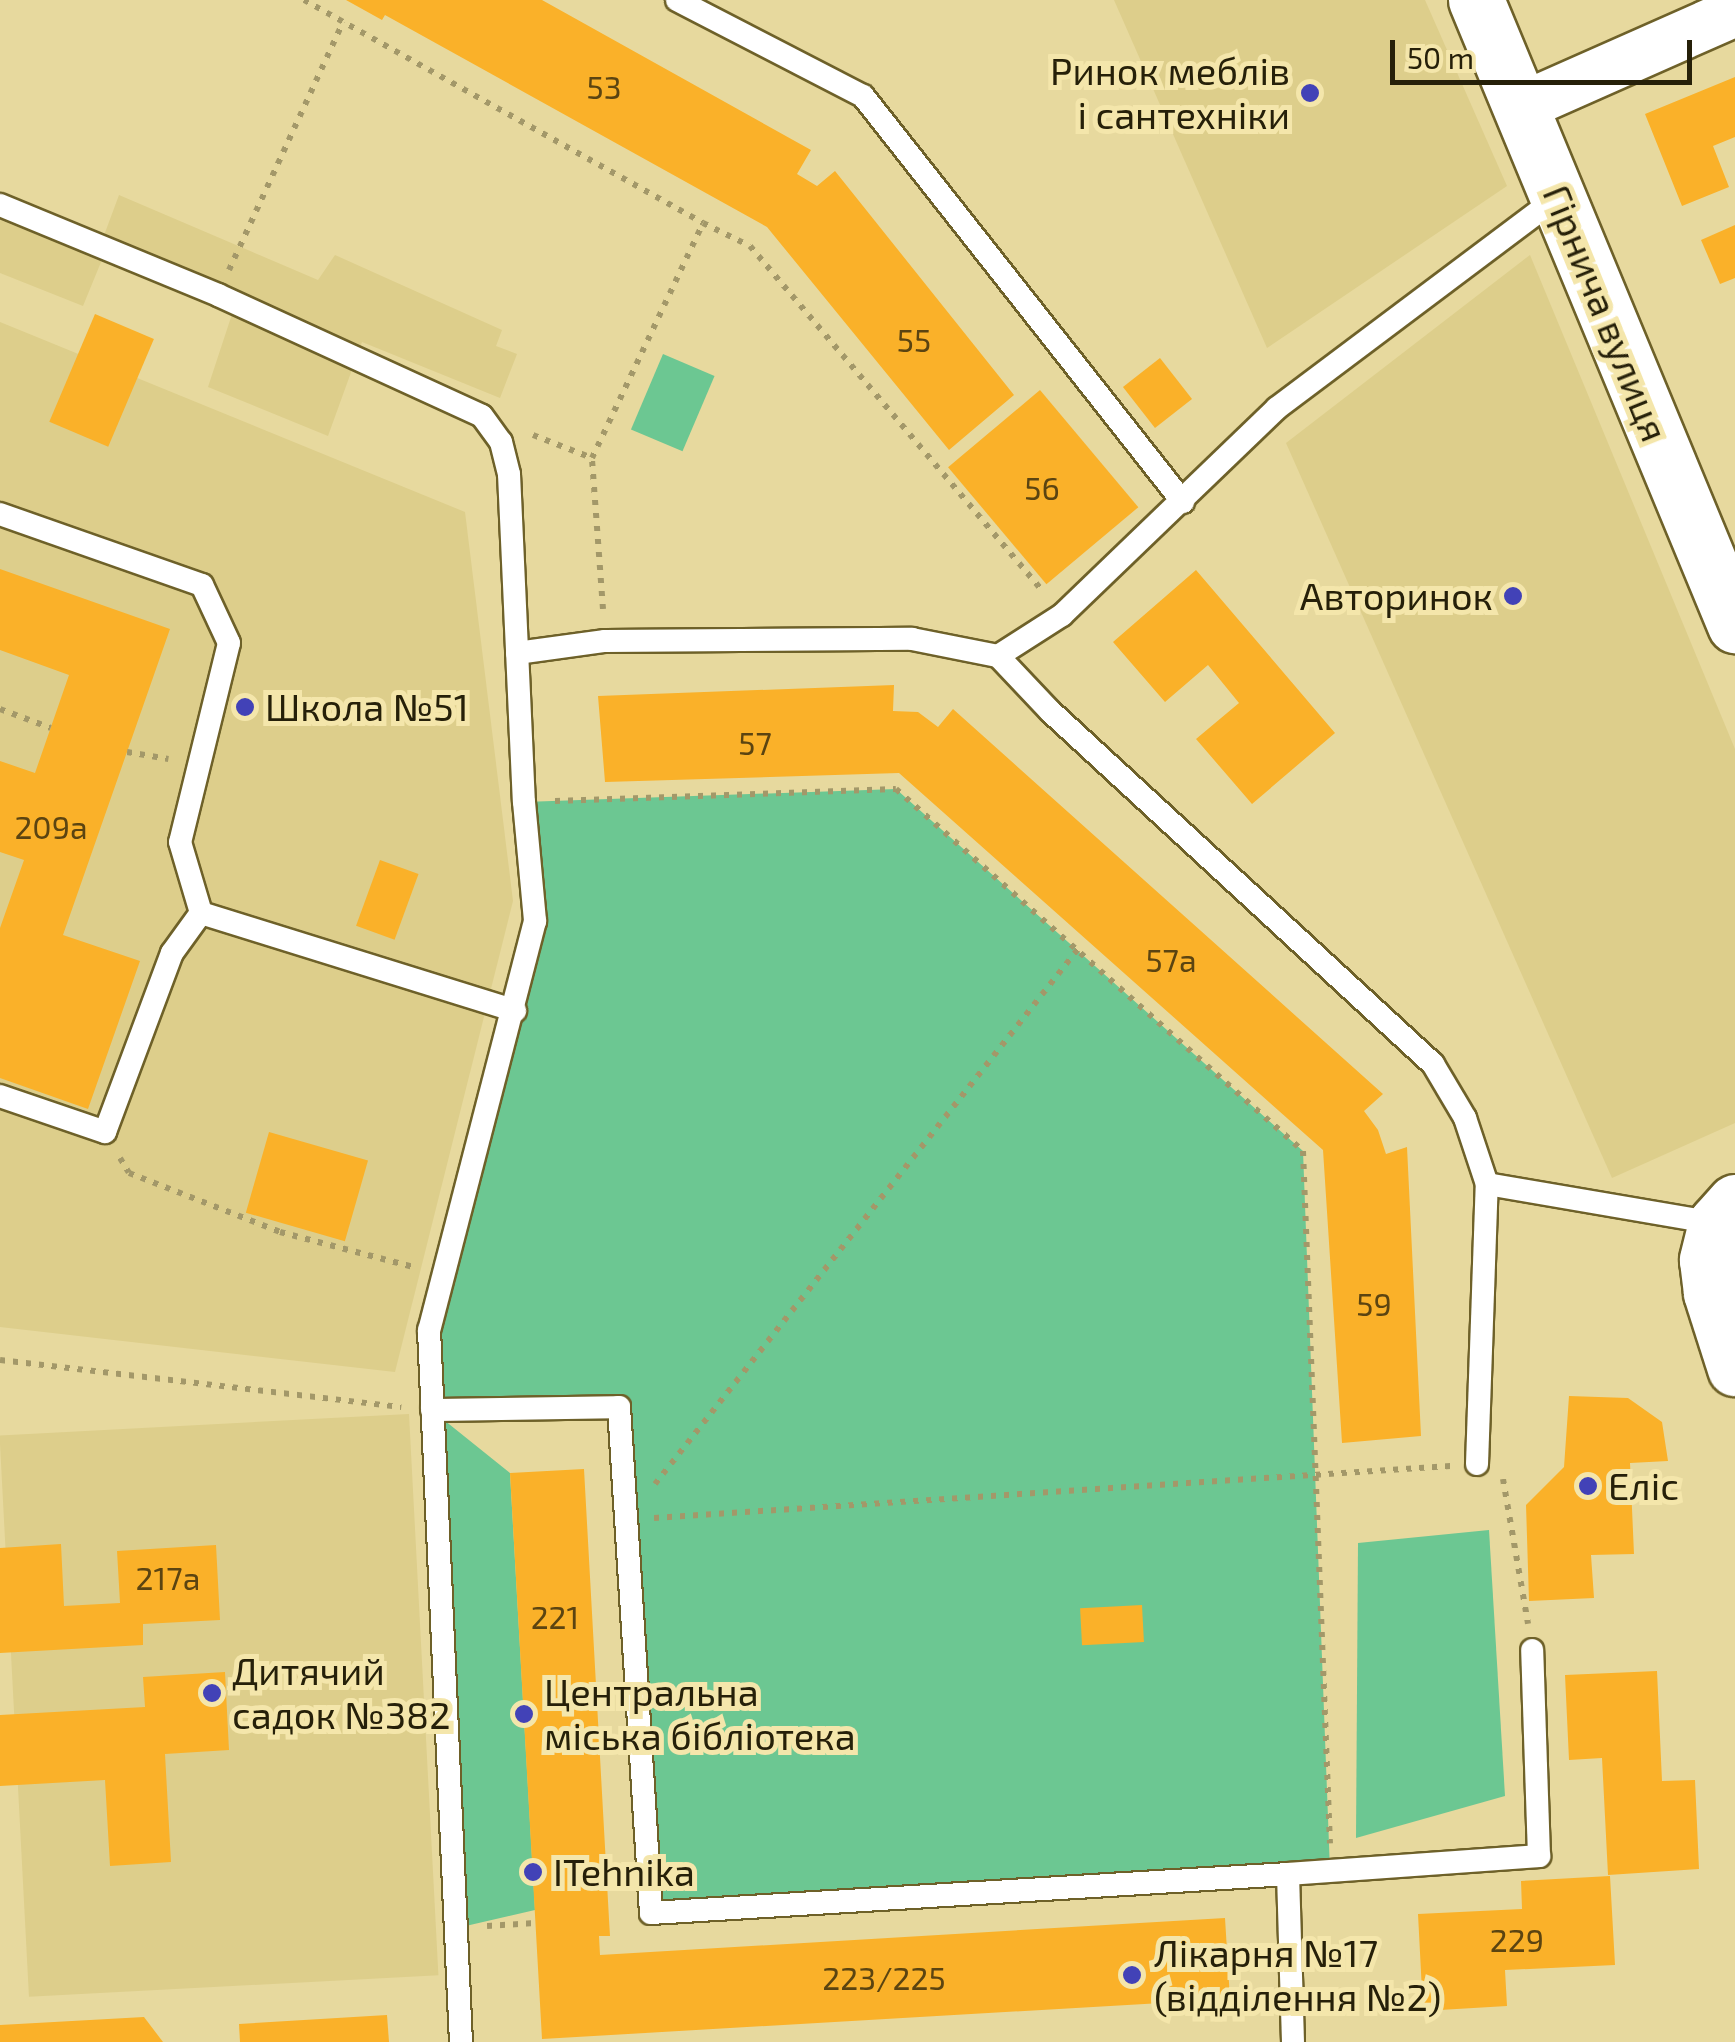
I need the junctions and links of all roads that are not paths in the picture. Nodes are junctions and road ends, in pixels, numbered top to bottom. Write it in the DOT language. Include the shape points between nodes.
graph roads {
  1 [pos="678,0"];
  2 [pos="1476,0"];
  3 [pos="1735,12"];
  4 [pos="1521,108"];
  5 [pos="1558,197"];
  6 [pos="0,205"];
  7 [pos="1183,502"];
  8 [pos="0,514"];
  9 [pos="1735,626"];
  10 [pos="516,652"];
  11 [pos="998,656"];
  12 [pos="201,913"];
  13 [pos="515,1011"];
  14 [pos="0,1096"];
  15 [pos="1487,1184"];
  16 [pos="1725,1212"];
  17 [pos="1735,1368"];
  18 [pos="432,1410"];
  19 [pos="1478,1464"];
  20 [pos="1532,1650"];
  21 [pos="1288,1874"];
  22 [pos="462,2042"];
  23 [pos="1293,2042"];
  1 -- 7 [label="lane" via="863,96"];
  2 -- 4 [label="main road, Гірнича вулиця"];
  3 -- 4 [label="street"];
  4 -- 5 [label="main road, Гірнича вулиця"];
  5 -- 7 [label="lane" via="1277,408"];
  5 -- 9 [label="main road, Гірнича вулиця"];
  6 -- 10 [label="lane" via="482,416 501,442 509,474"];
  7 -- 11 [label="lane" via="1062,615"];
  8 -- 12 [label="lane" via="202,585 229,643 180,842"];
  10 -- 11 [label="lane" via="605,641 912,639"];
  10 -- 13 [label="lane" via="534,920"];
  11 -- 15 [label="lane" via="1434,1064 1465,1118"];
  12 -- 13 [label="lane"];
  12 -- 14 [label="lane" via="172,953 106,1132"];
  13 -- 18 [label="lane" via="429,1330"];
  15 -- 16 [label="lane"];
  15 -- 19 [label="lane"];
  16 -- 17 [label="main road" via="1708,1260 1711,1293"];
  18 -- 21 [label="lane" via="619,1407 651,1913"];
  18 -- 22 [label="lane"];
  20 -- 21 [label="lane" via="1538,1856"];
  21 -- 23 [label="lane"];
}
